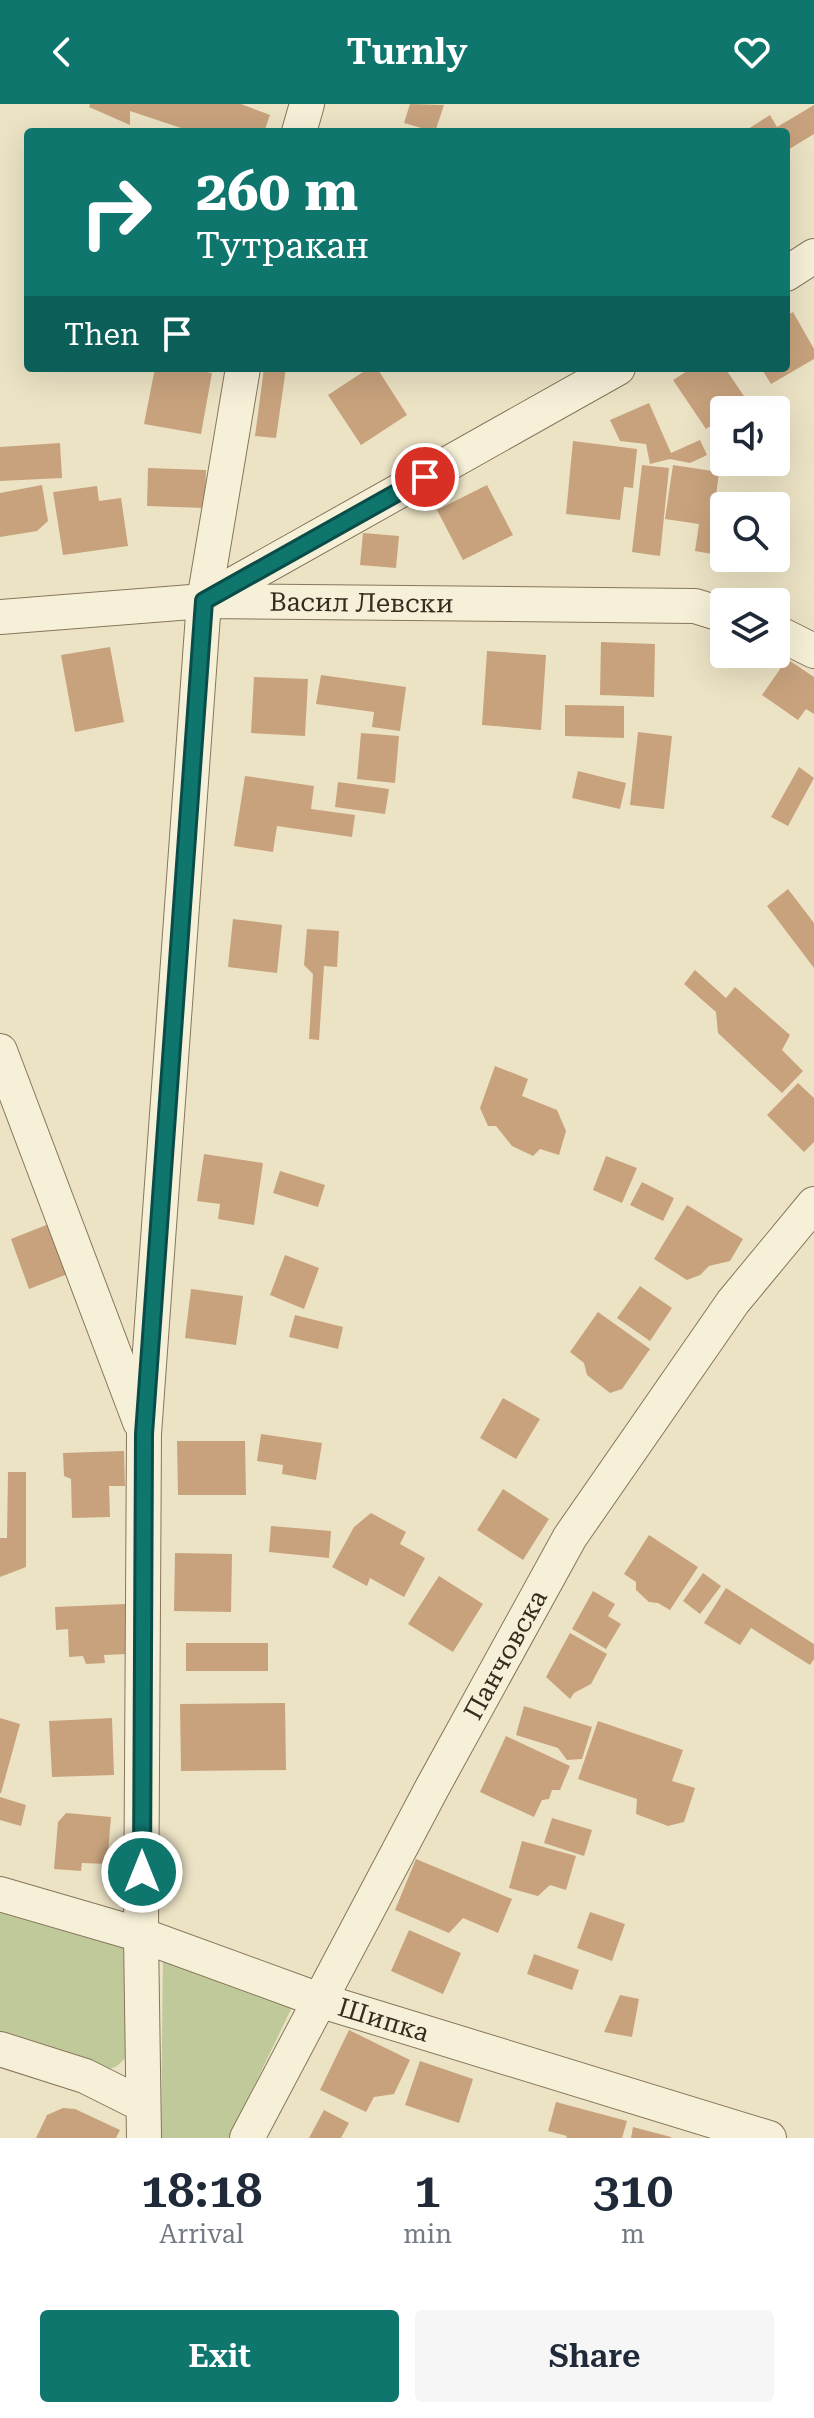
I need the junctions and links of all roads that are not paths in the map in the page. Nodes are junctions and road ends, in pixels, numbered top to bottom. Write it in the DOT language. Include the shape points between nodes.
graph roads {
  1 [pos="307,104"];
  2 [pos="300,128"];
  3 [pos="814,256"];
  4 [pos="790,271"];
  5 [pos="242,372"];
  6 [pos="611,372"];
  7 [pos="204,601"];
  8 [pos="710,611"];
  9 [pos="0,617"];
  10 [pos="790,639"];
  11 [pos="814,651"];
  12 [pos="0,1051"];
  13 [pos="814,1204"];
  14 [pos="144,1434"];
  15 [pos="0,1894"];
  16 [pos="141,1935"];
  17 [pos="322,2001"];
  18 [pos="0,2049"];
  19 [pos="144,2121"];
  20 [pos="247,2138"];
  21 [pos="769,2138"];
  1 -- 2 [label="street"];
  3 -- 4 [label="street"];
  5 -- 7 [label="street"];
  6 -- 7 [label="street"];
  7 -- 8 [label="street, Васил Левски" via="695,606"];
  7 -- 9 [label="street, Васил Левски"];
  7 -- 14 [label="street"];
  10 -- 11 [label="street"];
  12 -- 14 [label="street"];
  13 -- 17 [label="street, Панчовска" via="733,1302 570,1537"];
  14 -- 16 [label="street"];
  15 -- 16 [label="street, Шипка"];
  16 -- 17 [label="street, Шипка"];
  16 -- 19 [label="street"];
  17 -- 20 [label="street, Панчовска"];
  17 -- 21 [label="street, Шипка"];
  18 -- 19 [label="street" via="85,2076"];
}
